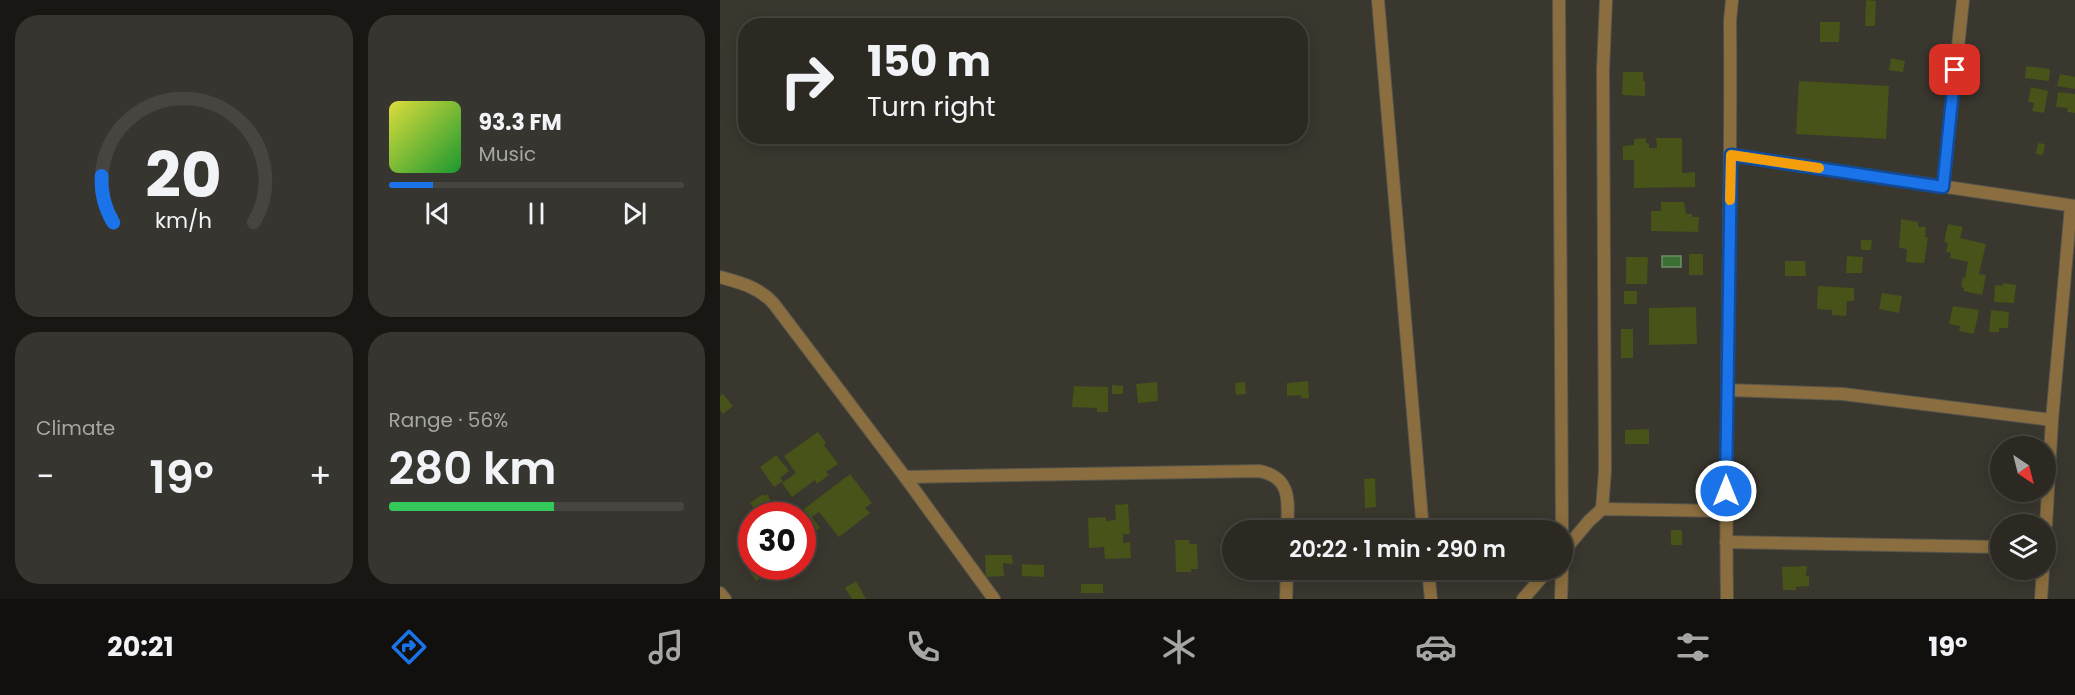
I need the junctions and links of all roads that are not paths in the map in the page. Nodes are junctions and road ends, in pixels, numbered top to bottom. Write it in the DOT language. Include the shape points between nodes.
graph roads {
  1 [pos="1378,0"];
  2 [pos="1559,0"];
  3 [pos="1606,0"];
  4 [pos="1732,0"];
  5 [pos="1963,0"];
  6 [pos="1731,155"];
  7 [pos="1943,187"];
  8 [pos="2073,206"];
  9 [pos="720,277"];
  10 [pos="1727,390"];
  11 [pos="2052,420"];
  12 [pos="905,477"];
  13 [pos="1602,510"];
  14 [pos="1726,511"];
  15 [pos="2047,514"];
  16 [pos="1287,520"];
  17 [pos="1422,520"];
  18 [pos="1562,520"];
  19 [pos="1573,540"];
  20 [pos="1726,542"];
  21 [pos="1990,547"];
  22 [pos="1287,580"];
  23 [pos="1429,580"];
  24 [pos="1539,580"];
  25 [pos="1562,580"];
  26 [pos="2042,580"];
  27 [pos="720,593"];
  28 [pos="725,599"];
  29 [pos="994,599"];
  30 [pos="1287,599"];
  31 [pos="1431,599"];
  32 [pos="1523,599"];
  33 [pos="1561,599"];
  34 [pos="1727,599"];
  35 [pos="2041,599"];
  1 -- 17 [label="street"];
  2 -- 18 [label="street"];
  3 -- 13 [label="street"];
  4 -- 6 [label="street"];
  5 -- 7 [label="street"];
  6 -- 7 [label="street"];
  6 -- 10 [label="street"];
  7 -- 8 [label="street"];
  8 -- 11 [label="street"];
  9 -- 12 [label="street" via="762,292 774,304"];
  10 -- 11 [label="street" via="1843,394"];
  10 -- 14 [label="street"];
  11 -- 15 [label="street"];
  12 -- 16 [label="street" via="1259,471 1269,473 1283,485 1288,495"];
  12 -- 29 [label="street"];
  13 -- 14 [label="street"];
  13 -- 19 [label="street"];
  14 -- 20 [label="street"];
  20 -- 21 [label="street"];
  20 -- 34 [label="street"];
  22 -- 30 [label="street"];
  23 -- 31 [label="street"];
  24 -- 32 [label="street"];
  25 -- 33 [label="street"];
  26 -- 35 [label="street"];
  27 -- 28 [label="street"];
}
